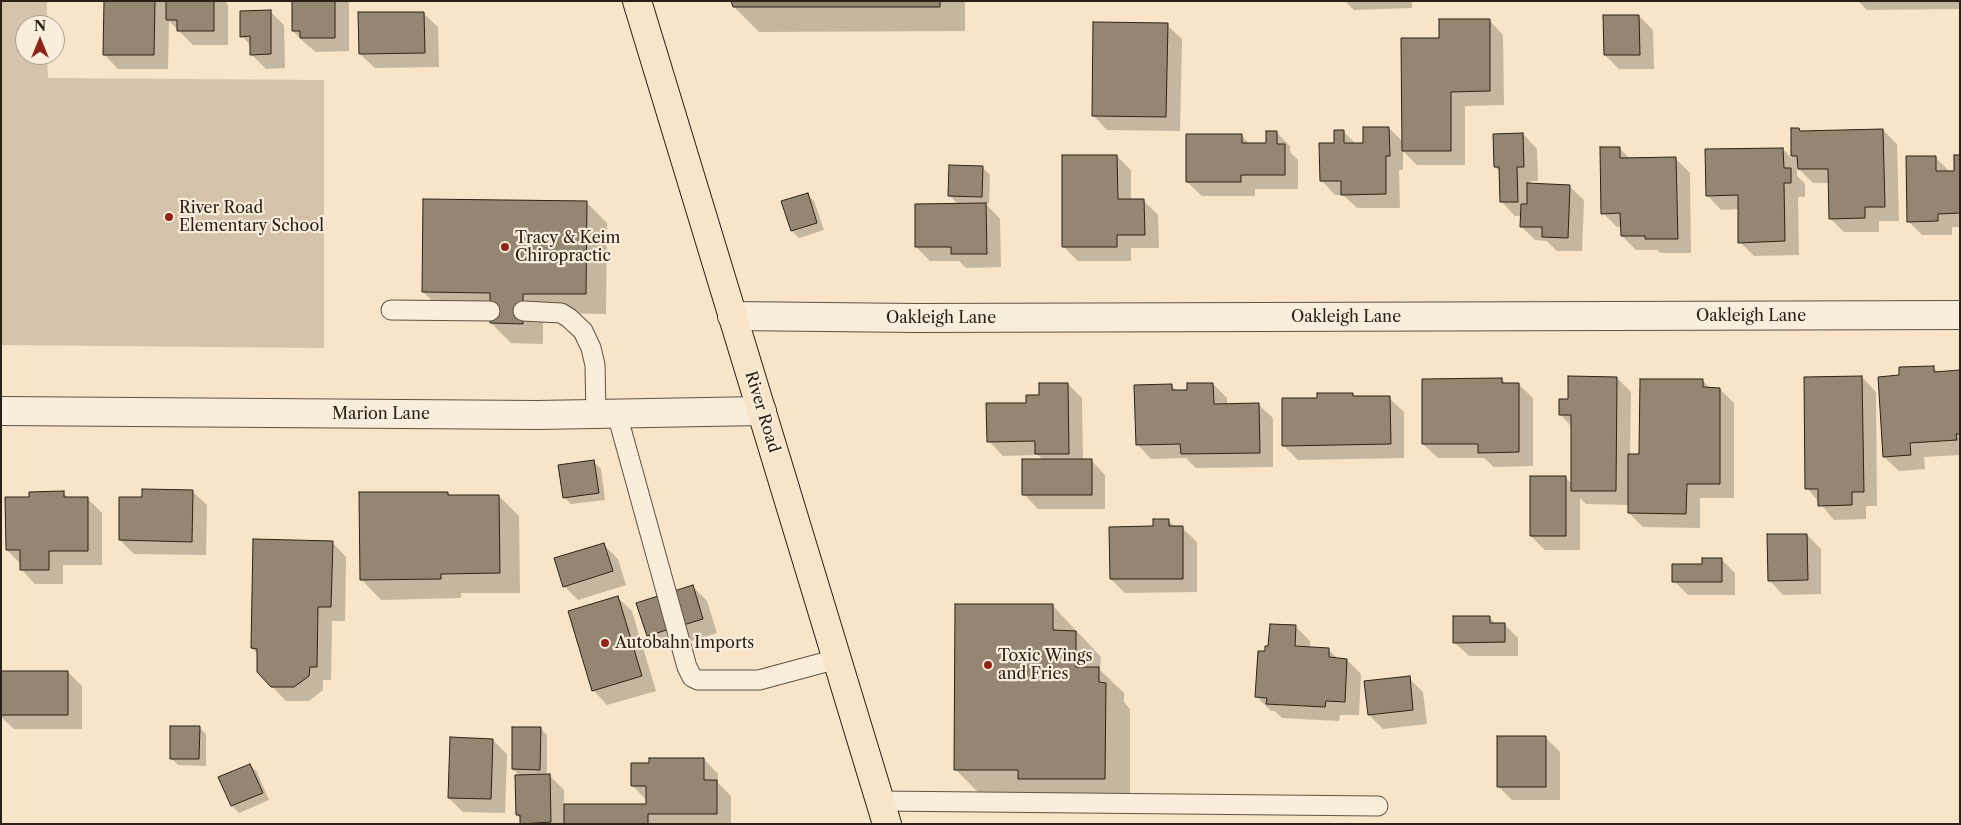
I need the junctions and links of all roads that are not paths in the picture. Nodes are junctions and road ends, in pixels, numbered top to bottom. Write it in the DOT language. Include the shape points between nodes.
graph roads {
  1 [pos="637,1"];
  2 [pos="391,310"];
  3 [pos="490,312"];
  4 [pos="523,312"];
  5 [pos="1960,315"];
  6 [pos="732,316"];
  7 [pos="1,411"];
  8 [pos="762,411"];
  9 [pos="606,414"];
  10 [pos="837,659"];
  11 [pos="1378,806"];
  12 [pos="883,812"];
  1 -- 6 [label="main road, River Road"];
  2 -- 3 [label="lane"];
  4 -- 9 [label="lane" via="561,313 583,331 591,348"];
  5 -- 6 [label="street, Oakleigh Lane"];
  6 -- 8 [label="main road, River Road"];
  7 -- 9 [label="street, Marion Lane"];
  8 -- 9 [label="street, Marion Lane"];
  8 -- 10 [label="main road, River Road"];
  9 -- 10 [label="lane" via="692,677 698,680 759,680"];
  10 -- 12 [label="main road, River Road"];
  11 -- 12 [label="lane"];
}
